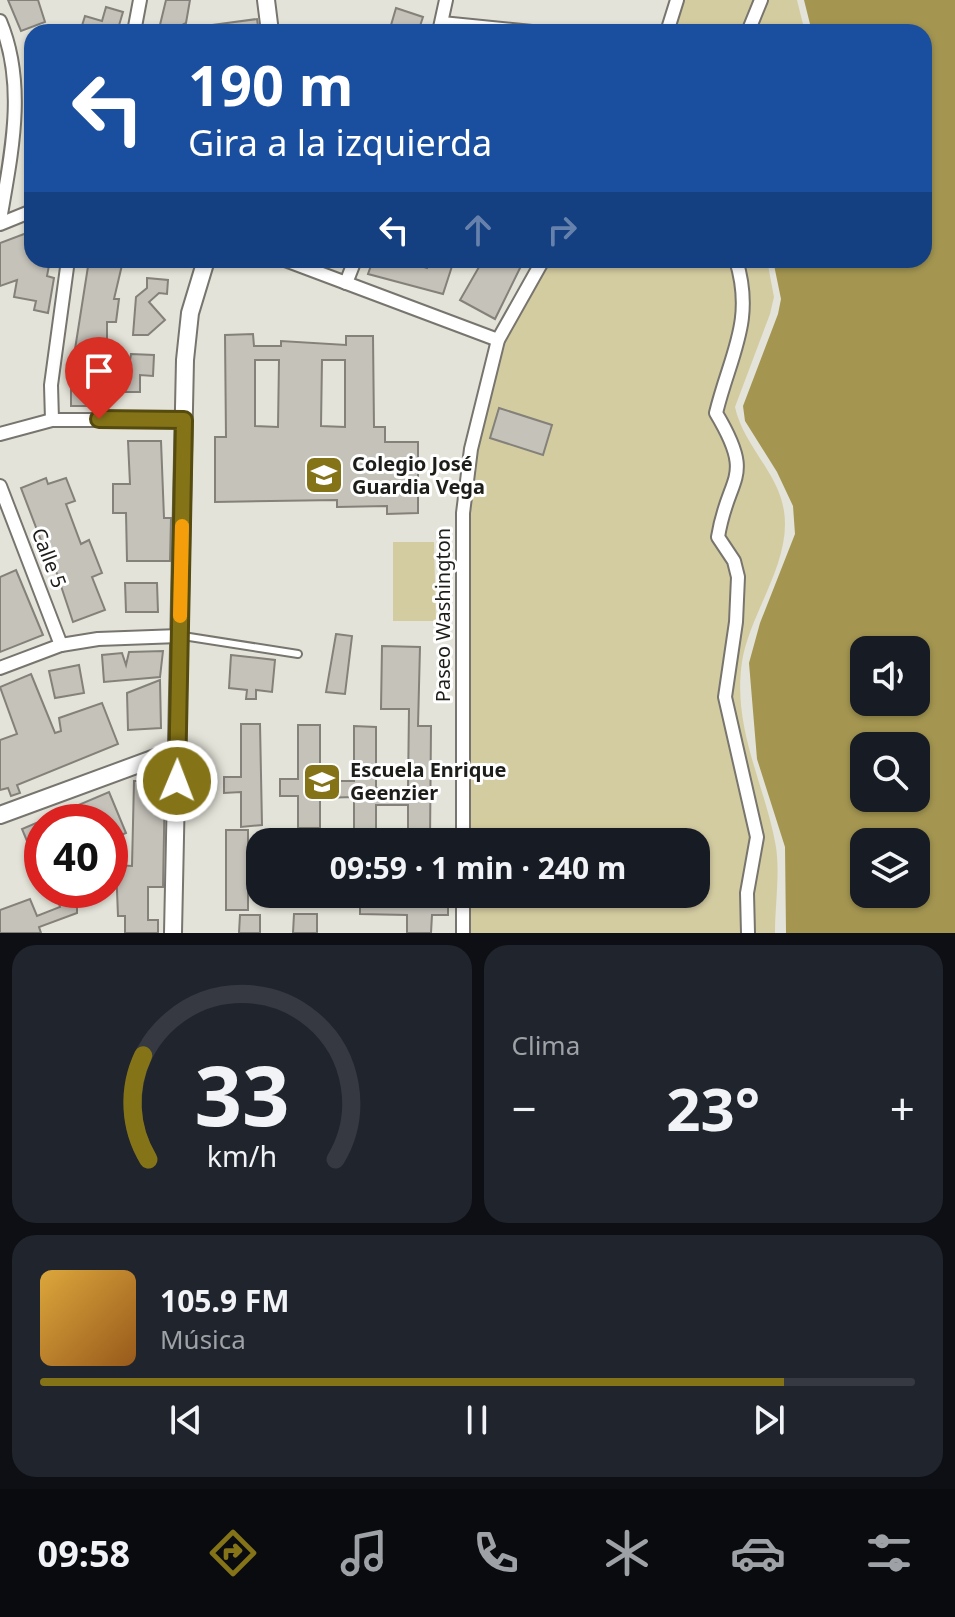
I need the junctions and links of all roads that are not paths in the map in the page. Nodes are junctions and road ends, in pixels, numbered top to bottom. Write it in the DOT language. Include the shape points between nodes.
graph roads {
  1 [pos="140,0"];
  2 [pos="266,0"];
  3 [pos="446,0"];
  4 [pos="677,0"];
  5 [pos="761,0"];
  6 [pos="0,21"];
  7 [pos="136,24"];
  8 [pos="269,24"];
  9 [pos="442,24"];
  10 [pos="670,24"];
  11 [pos="751,24"];
  12 [pos="24,214"];
  13 [pos="0,222"];
  14 [pos="67,268"];
  15 [pos="204,268"];
  16 [pos="306,268"];
  17 [pos="352,268"];
  18 [pos="538,268"];
  19 [pos="739,268"];
  20 [pos="346,283"];
  21 [pos="498,340"];
  22 [pos="52,420"];
  23 [pos="184,420"];
  24 [pos="0,434"];
  25 [pos="0,486"];
  26 [pos="6,516"];
  27 [pos="179,636"];
  28 [pos="61,645"];
  29 [pos="298,654"];
  30 [pos="0,668"];
  31 [pos="177,750"];
  32 [pos="0,815"];
  33 [pos="463,828"];
  34 [pos="463,908"];
  35 [pos="173,933"];
  36 [pos="463,933"];
  37 [pos="748,933"];
  1 -- 7 [label="street"];
  2 -- 8 [label="main road"];
  3 -- 9 [label="street"];
  4 -- 10 [label="street"];
  5 -- 11 [label="street"];
  6 -- 13 [label="street" via="13,67 15,103"];
  12 -- 13 [label="street"];
  14 -- 22 [label="street" via="52,371"];
  15 -- 23 [label="main road" via="190,313"];
  16 -- 20 [label="street"];
  17 -- 20 [label="street"];
  18 -- 21 [label="street, Paseo Washington"];
  19 -- 37 [label="street" via="745,313 716,413 733,441 739,471 718,537 738,577 725,697 757,837 747,893"];
  20 -- 21 [label="street"];
  21 -- 33 [label="street, Paseo Washington" via="471,449 463,513"];
  22 -- 23 [label="street"];
  22 -- 24 [label="street"];
  23 -- 27 [label="main road"];
  25 -- 26 [label="street, Calle 5"];
  26 -- 28 [label="street, Calle 5"];
  27 -- 28 [label="street"];
  27 -- 29 [label="lane"];
  27 -- 31 [label="main road"];
  28 -- 30 [label="street"];
  31 -- 32 [label="main road"];
  31 -- 35 [label="main road"];
  34 -- 36 [label="street"];
}
